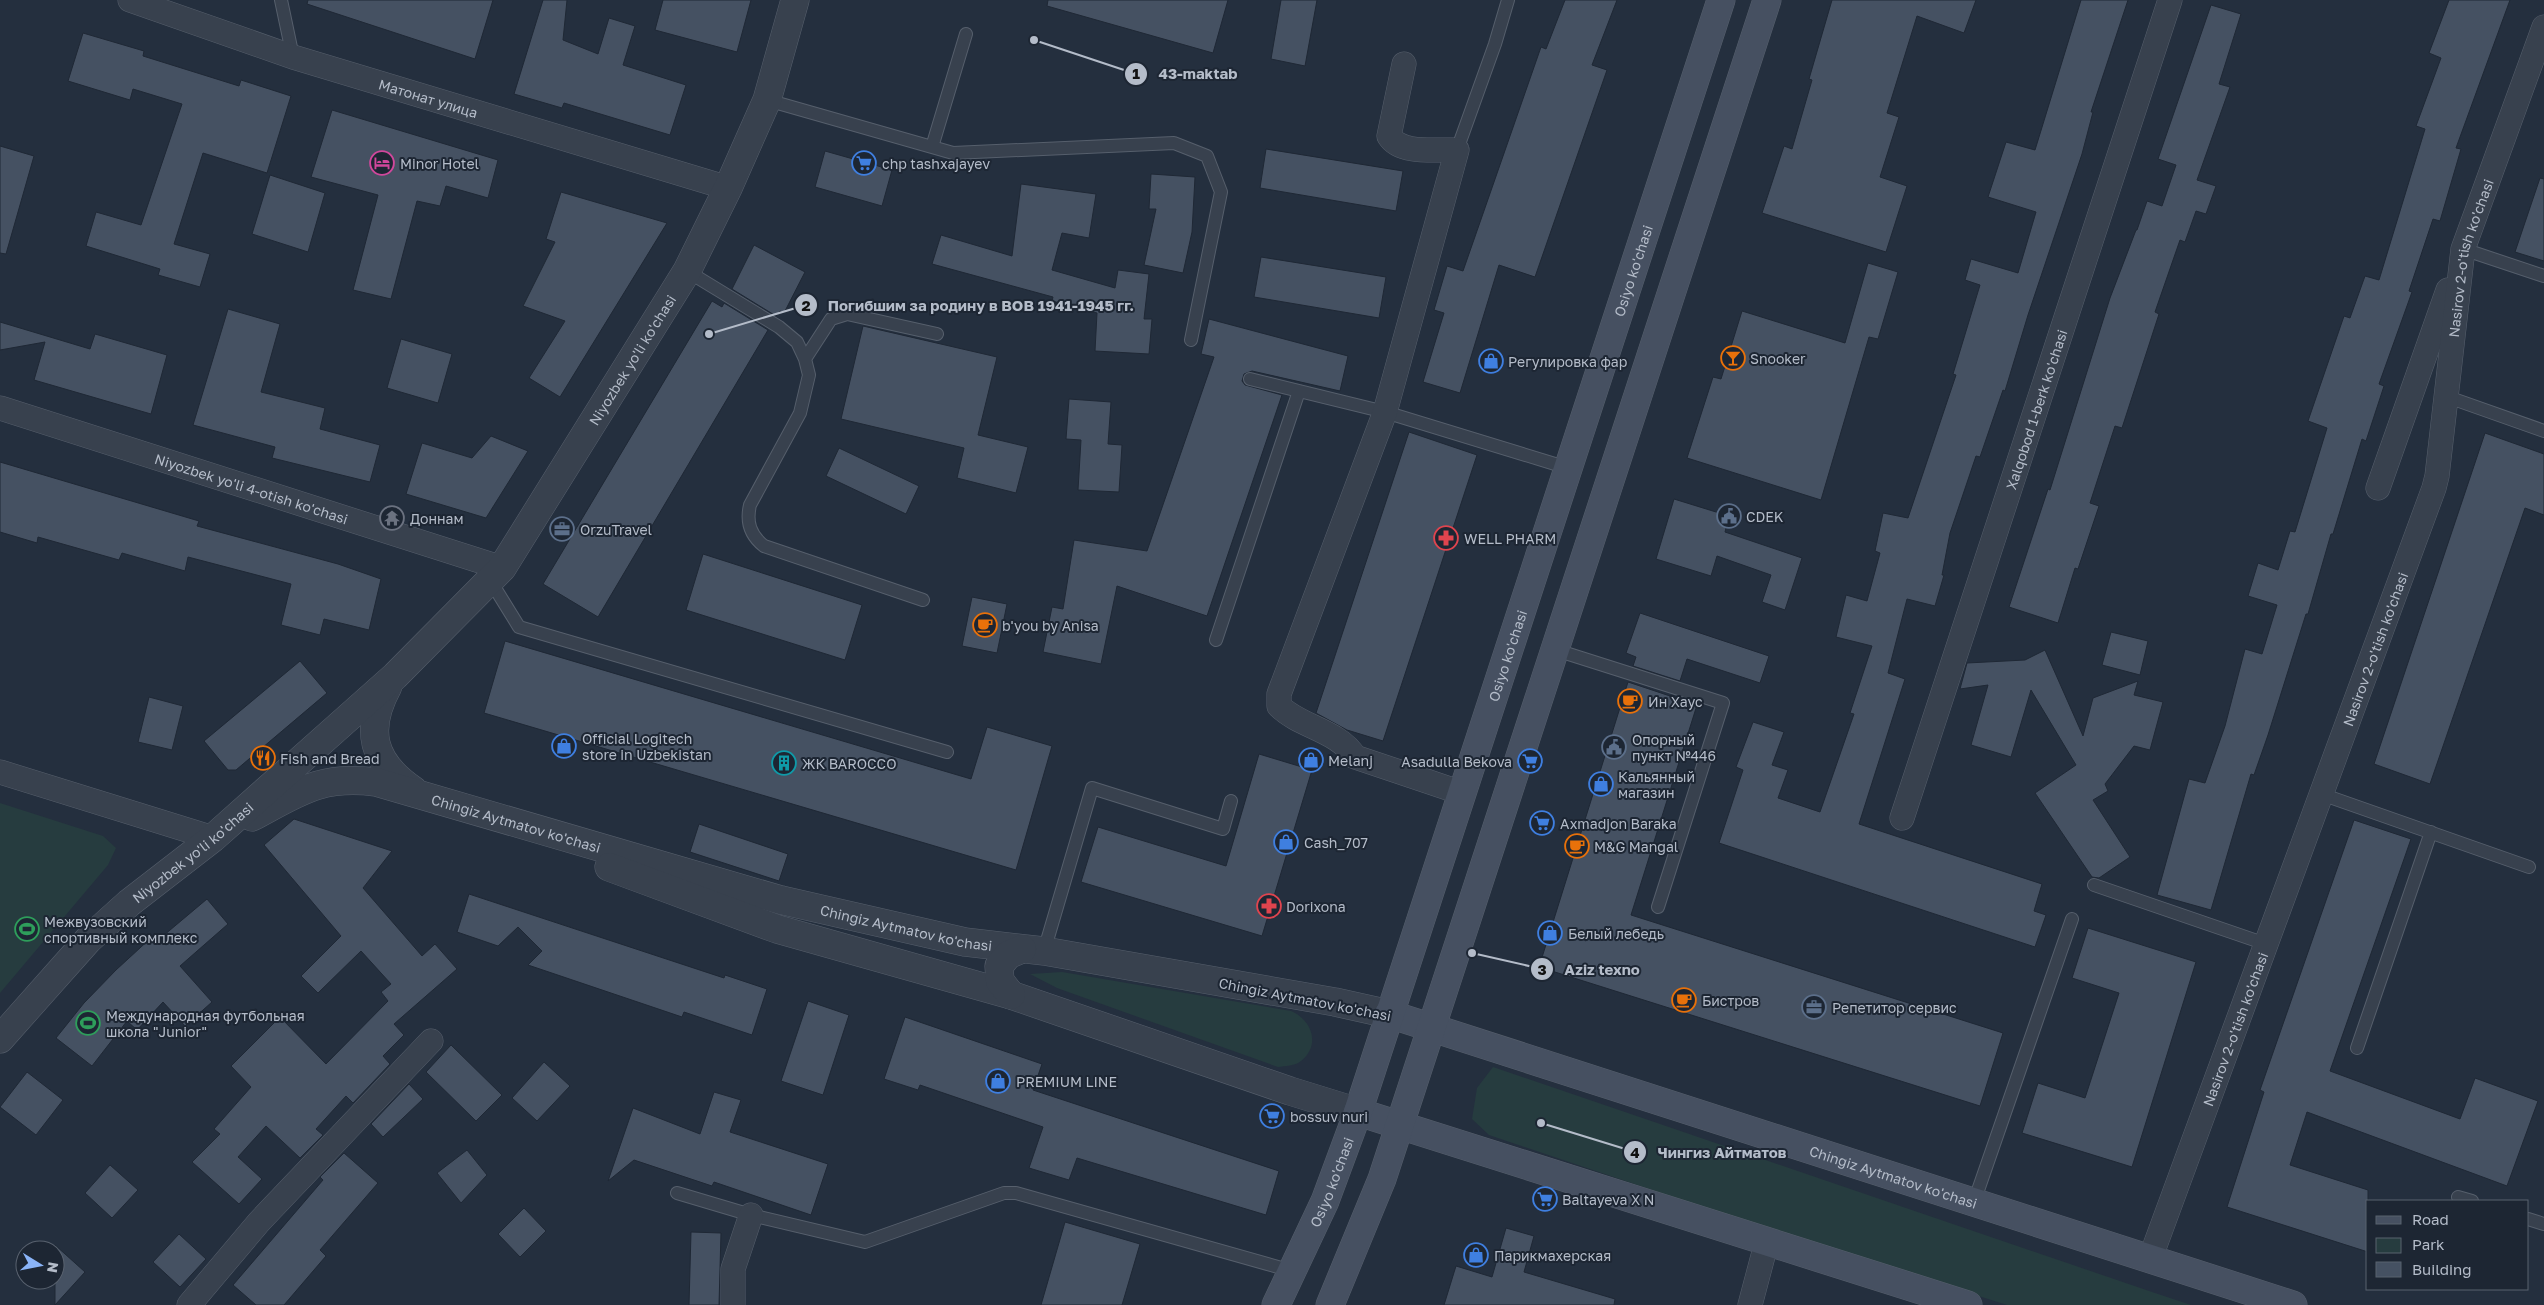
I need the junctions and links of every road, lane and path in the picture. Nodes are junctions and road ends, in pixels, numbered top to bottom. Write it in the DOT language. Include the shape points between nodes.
graph roads {
  1 [pos="130,0"];
  2 [pos="281,0"];
  3 [pos="795,0"];
  4 [pos="1508,0"];
  5 [pos="1721,0"];
  6 [pos="1768,0"];
  7 [pos="2170,0"];
  8 [pos="2544,27"];
  9 [pos="966,34"];
  10 [pos="293,57"];
  11 [pos="1404,64"];
  12 [pos="766,100"];
  13 [pos="932,147"];
  14 [pos="1457,150"];
  15 [pos="728,188"];
  16 [pos="2463,249"];
  17 [pos="687,272"];
  18 [pos="2544,276"];
  19 [pos="937,334"];
  20 [pos="1191,340"];
  21 [pos="806,359"];
  22 [pos="1250,378"];
  23 [pos="1299,391"];
  24 [pos="2445,396"];
  25 [pos="0,408"];
  26 [pos="1385,412"];
  27 [pos="2544,431"];
  28 [pos="1568,468"];
  29 [pos="2378,488"];
  30 [pos="496,574"];
  31 [pos="923,600"];
  32 [pos="1216,640"];
  33 [pos="1556,650"];
  34 [pos="395,676"];
  35 [pos="947,752"];
  36 [pos="0,772"];
  37 [pos="416,793"];
  38 [pos="1462,793"];
  39 [pos="2321,794"];
  40 [pos="1230,801"];
  41 [pos="1902,818"];
  42 [pos="2431,832"];
  43 [pos="213,838"];
  44 [pos="2529,867"];
  45 [pos="2094,886"];
  46 [pos="1658,907"];
  47 [pos="2072,919"];
  48 [pos="2266,944"];
  49 [pos="1033,950"];
  50 [pos="1011,995"];
  51 [pos="1389,1014"];
  52 [pos="1433,1027"];
  53 [pos="0,1038"];
  54 [pos="431,1041"];
  55 [pos="2357,1048"];
  56 [pos="1358,1112"];
  57 [pos="1400,1125"];
  58 [pos="678,1192"];
  59 [pos="2458,1197"];
  60 [pos="2468,1200"];
  61 [pos="1974,1202"];
  62 [pos="751,1215"];
  63 [pos="2529,1219"];
  64 [pos="2544,1224"];
  65 [pos="1767,1241"];
  66 [pos="2150,1259"];
  67 [pos="1292,1271"];
  68 [pos="189,1305"];
  69 [pos="732,1305"];
  70 [pos="1276,1305"];
  71 [pos="1330,1305"];
  72 [pos="1750,1305"];
  73 [pos="1968,1305"];
  74 [pos="2293,1305"];
  1 -- 10 [label="street, Матонат улица"];
  2 -- 10 [label="lane"];
  3 -- 12 [label="street, Niyozbek yo'li ko'chasi"];
  4 -- 14 [label="lane"];
  5 -- 28 [label="main road, Osiyo ko'chasi"];
  6 -- 33 [label="main road"];
  7 -- 41 [label="street, Xalqobod 1-berk ko'chasi"];
  8 -- 16 [label="street, Nasirov 2-o'tish ko'chasi"];
  9 -- 13 [label="lane"];
  10 -- 15 [label="street, Матонат улица"];
  11 -- 14 [label="street" via="1389,136 1394,144 1403,148"];
  12 -- 13 [label="lane"];
  12 -- 15 [label="street, Niyozbek yo'li ko'chasi"];
  13 -- 20 [label="lane" via="953,153 1174,143 1207,156 1220,192"];
  14 -- 26 [label="street"];
  15 -- 17 [label="street, Niyozbek yo'li ko'chasi"];
  16 -- 18 [label="lane"];
  16 -- 24 [label="street, Nasirov 2-o'tish ko'chasi"];
  16 -- 29 [label="street"];
  17 -- 21 [label="lane" via="779,327 797,342"];
  17 -- 30 [label="street, Niyozbek yo'li ko'chasi"];
  19 -- 21 [label="lane" via="847,314 832,319"];
  21 -- 31 [label="lane" via="809,376 800,413 750,505 747,516 755,539 764,546"];
  22 -- 23 [label="lane"];
  23 -- 26 [label="lane"];
  23 -- 32 [label="lane"];
  24 -- 27 [label="lane"];
  24 -- 39 [label="street, Nasirov 2-o'tish ko'chasi" via="2434,488"];
  25 -- 30 [label="street, Niyozbek yo'li 4-otish ko'chasi"];
  26 -- 28 [label="lane"];
  26 -- 38 [label="street" via="1279,694 1279,706 1289,716 1347,745 1355,756"];
  28 -- 38 [label="main road, Osiyo ko'chasi"];
  30 -- 34 [label="street, Niyozbek yo'li ko'chasi"];
  30 -- 35 [label="lane" via="520,627"];
  33 -- 46 [label="lane" via="1723,703"];
  33 -- 52 [label="main road"];
  34 -- 37 [label="street, Niyozbek yo'li ko'chasi" via="377,708 374,737 378,754 386,767"];
  34 -- 43 [label="street, Niyozbek yo'li ko'chasi"];
  36 -- 43 [label="street"];
  37 -- 43 [label="street, Chingiz Aytmatov ko'chasi" via="363,781 324,783 311,786"];
  37 -- 49 [label="street, Chingiz Aytmatov ko'chasi" via="781,900 965,942"];
  37 -- 50 [label="street, Chingiz Aytmatov ko'chasi" via="777,929"];
  38 -- 51 [label="main road, Osiyo ko'chasi"];
  39 -- 42 [label="lane"];
  39 -- 48 [label="street, Nasirov 2-o'tish ko'chasi"];
  40 -- 49 [label="lane" via="1223,829 1092,788"];
  42 -- 44 [label="lane"];
  42 -- 55 [label="lane"];
  43 -- 53 [label="street, Niyozbek yo'li ko'chasi" via="88,940"];
  45 -- 48 [label="lane"];
  47 -- 61 [label="lane"];
  48 -- 66 [label="street, Nasirov 2-o'tish ko'chasi"];
  49 -- 50 [label="street" via="1008,955 999,966 1000,981"];
  49 -- 51 [label="street, Chingiz Aytmatov ko'chasi"];
  50 -- 56 [label="street, Chingiz Aytmatov ko'chasi"];
  51 -- 52 [label="main road, Chingiz Aytmatov ko'chasi"];
  51 -- 56 [label="main road, Osiyo ko'chasi"];
  52 -- 57 [label="main road"];
  52 -- 61 [label="main road, Chingiz Aytmatov ko'chasi"];
  54 -- 68 [label="street" via="259,1222"];
  56 -- 57 [label="main road, Chingiz Aytmatov ko'chasi"];
  56 -- 67 [label="main road, Osiyo ko'chasi" via="1328,1193"];
  57 -- 65 [label="main road, Chingiz Aytmatov ko'chasi"];
  57 -- 71 [label="main road" via="1358,1242"];
  58 -- 62 [label="lane"];
  59 -- 60 [label="lane"];
  61 -- 66 [label="main road, Chingiz Aytmatov ko'chasi"];
  62 -- 67 [label="lane" via="865,1242 1004,1193 1016,1193"];
  62 -- 69 [label="street" via="733,1269"];
  63 -- 64 [label="lane"];
  65 -- 72 [label="street"];
  65 -- 73 [label="main road, Chingiz Aytmatov ko'chasi"];
  66 -- 74 [label="main road, Chingiz Aytmatov ko'chasi"];
  67 -- 70 [label="main road, Osiyo ko'chasi"];
}
